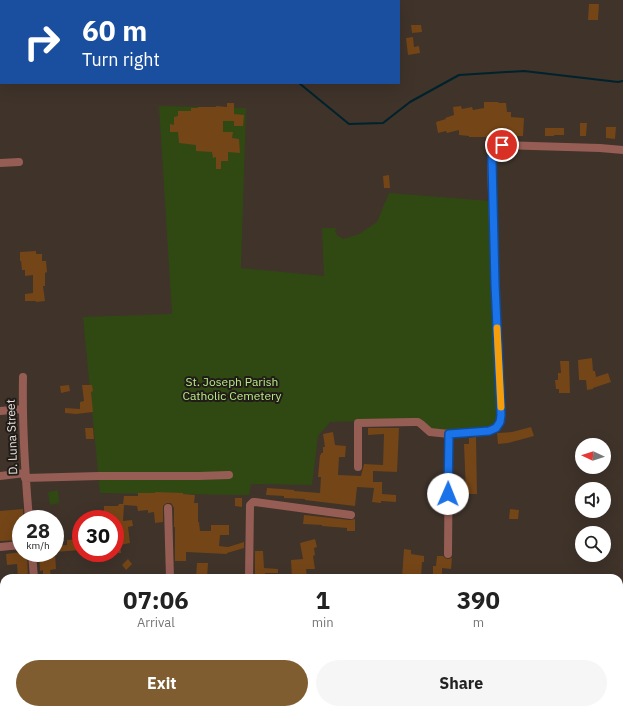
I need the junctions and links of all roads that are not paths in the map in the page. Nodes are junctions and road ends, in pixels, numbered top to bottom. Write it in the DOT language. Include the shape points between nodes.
graph roads {
  1 [pos="623,150"];
  2 [pos="19,162"];
  3 [pos="0,163"];
  4 [pos="23,377"];
  5 [pos="22,409"];
  6 [pos="0,411"];
  7 [pos="449,434"];
  8 [pos="358,467"];
  9 [pos="229,475"];
  10 [pos="0,476"];
  11 [pos="25,476"];
  12 [pos="168,508"];
  13 [pos="28,510"];
  14 [pos="351,515"];
  15 [pos="12,546"];
  16 [pos="0,547"];
  17 [pos="448,554"];
  18 [pos="33,562"];
  19 [pos="34,574"];
  20 [pos="170,574"];
  21 [pos="249,574"];
  1 -- 7 [label="street" via="502,145 492,152 500,422 496,428 489,431"];
  2 -- 3 [label="street"];
  4 -- 5 [label="street, D. Luna Street"];
  5 -- 6 [label="street"];
  5 -- 11 [label="street, D. Luna Street"];
  7 -- 8 [label="street" via="430,432 418,422 358,423"];
  7 -- 17 [label="street"];
  9 -- 11 [label="street"];
  10 -- 11 [label="street"];
  11 -- 13 [label="street, D. Luna Street"];
  12 -- 20 [label="street"];
  14 -- 21 [label="street" via="253,502 250,505"];
  15 -- 16 [label="street"];
  18 -- 19 [label="street"];
}
